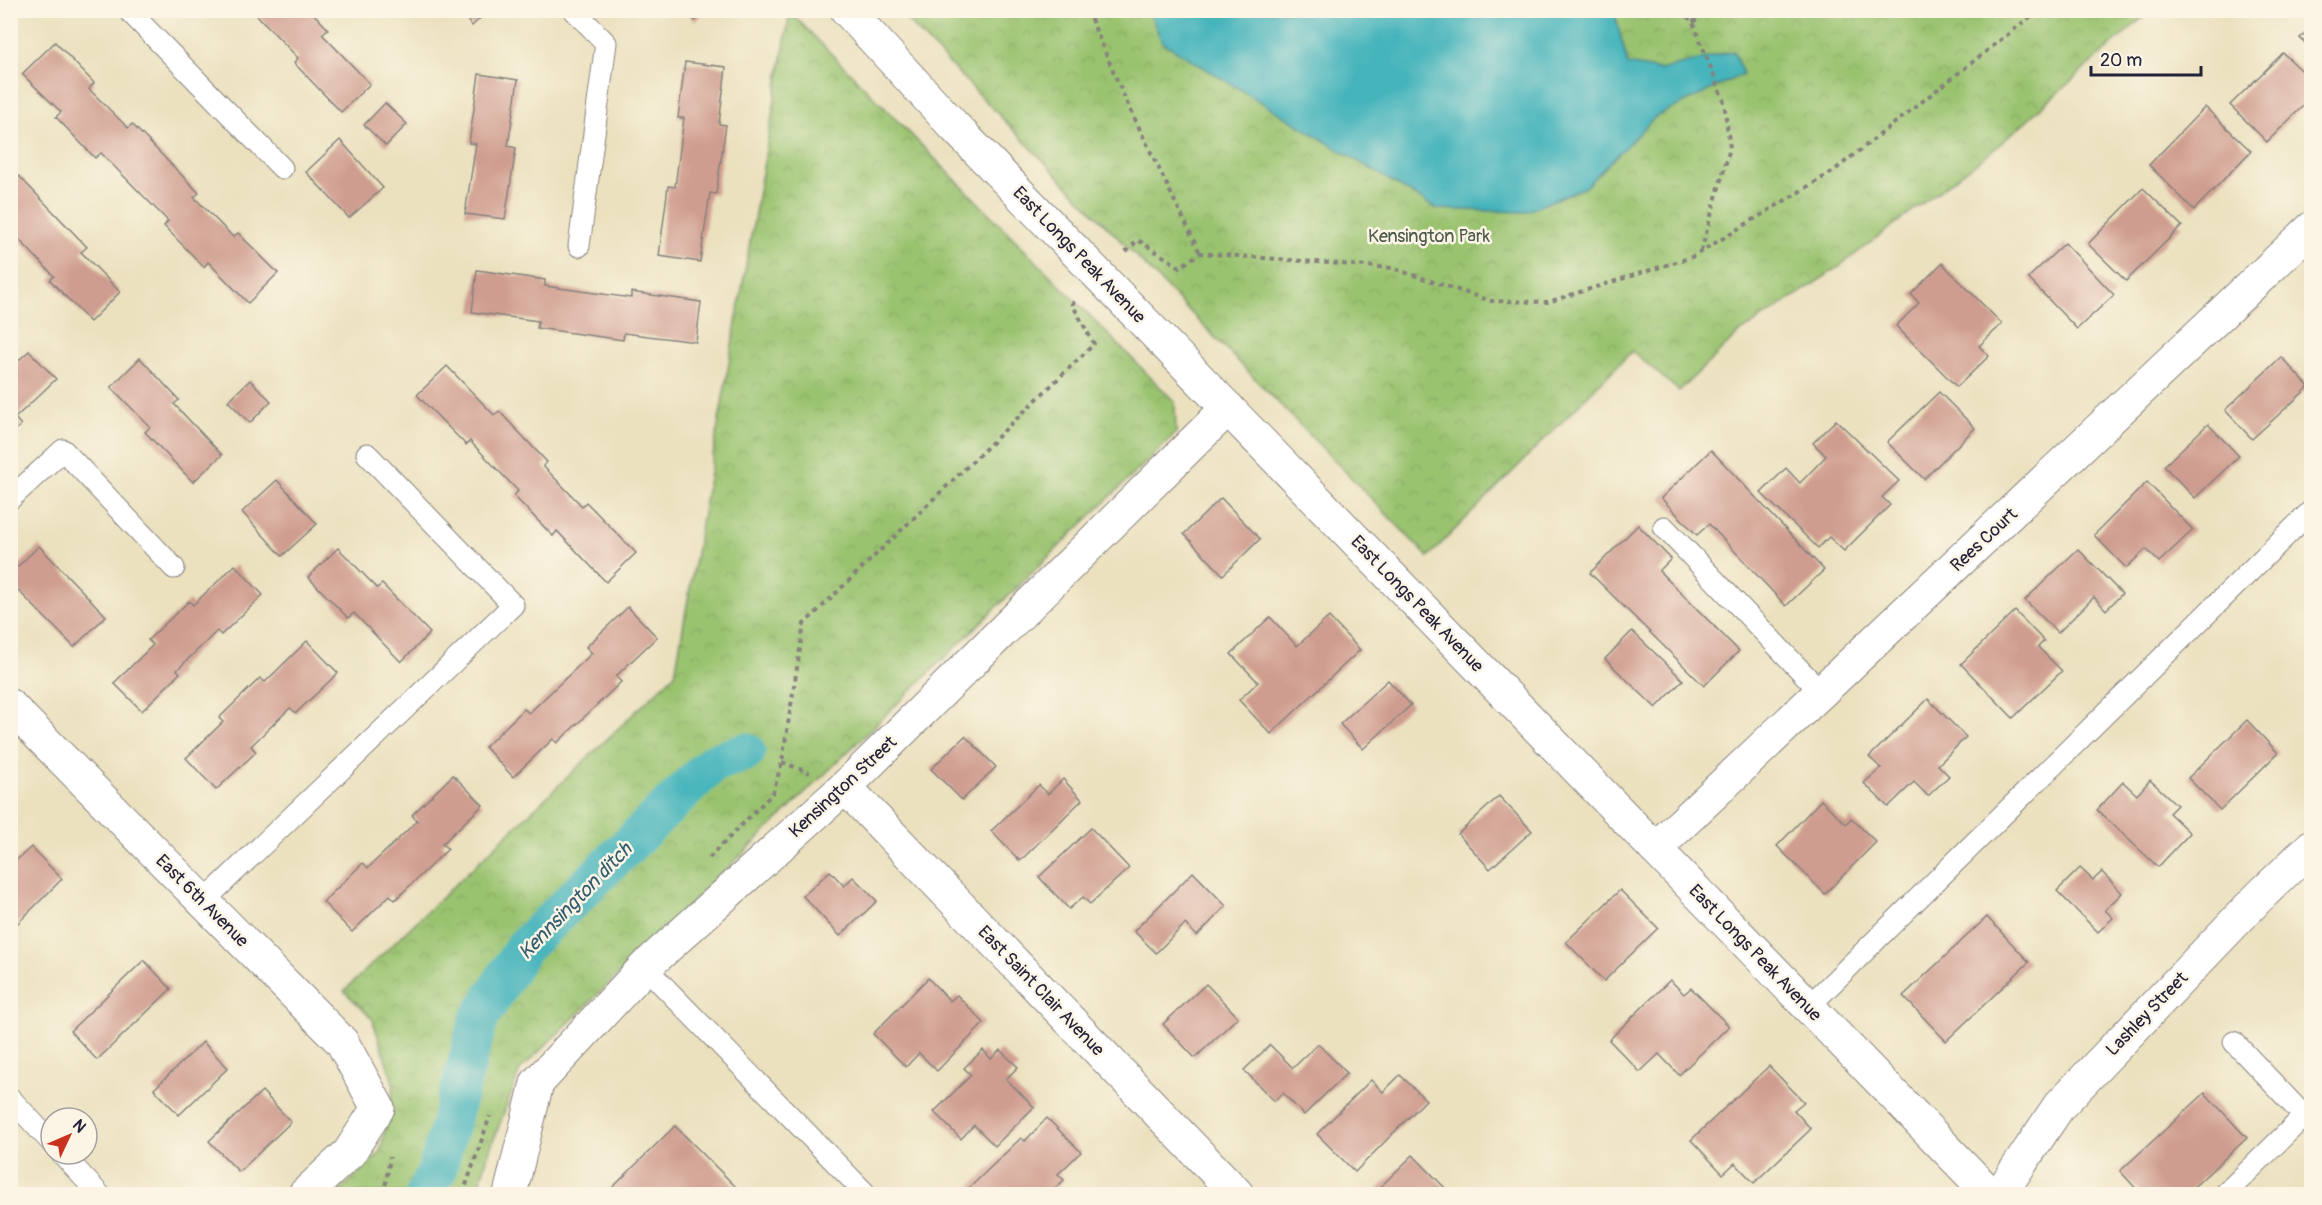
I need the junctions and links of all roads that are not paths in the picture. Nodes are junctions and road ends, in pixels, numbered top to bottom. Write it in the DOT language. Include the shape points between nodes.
graph roads {
  1 [pos="128,10"];
  2 [pos="574,10"];
  3 [pos="847,10"];
  4 [pos="282,168"];
  5 [pos="2312,228"];
  6 [pos="579,246"];
  7 [pos="1228,408"];
  8 [pos="367,454"];
  9 [pos="10,499"];
  10 [pos="2312,510"];
  11 [pos="1664,527"];
  12 [pos="174,568"];
  13 [pos="1821,692"];
  14 [pos="10,706"];
  15 [pos="845,787"];
  16 [pos="2312,846"];
  17 [pos="1654,849"];
  18 [pos="203,902"];
  19 [pos="645,968"];
  20 [pos="1808,1007"];
  21 [pos="2234,1042"];
  22 [pos="10,1098"];
  23 [pos="2308,1120"];
  24 [pos="39,1129"];
  25 [pos="73,1166"];
  26 [pos="99,1194"];
  27 [pos="305,1194"];
  28 [pos="510,1194"];
  29 [pos="867,1194"];
  30 [pos="1237,1194"];
  31 [pos="1990,1194"];
  32 [pos="2000,1194"];
  33 [pos="2225,1194"];
  1 -- 4 [label="lane"];
  2 -- 6 [label="lane" via="606,43"];
  3 -- 7 [label="street, East Longs Peak Avenue"];
  5 -- 13 [label="street, Rees Court"];
  7 -- 15 [label="street, Kensington Street"];
  7 -- 17 [label="street, East Longs Peak Avenue"];
  8 -- 18 [label="lane" via="513,605"];
  9 -- 12 [label="lane" via="63,450"];
  10 -- 20 [label="lane"];
  11 -- 13 [label="lane"];
  13 -- 17 [label="street, Rees Court"];
  14 -- 18 [label="street, East 6th Avenue"];
  15 -- 19 [label="street, Kensington Street"];
  15 -- 30 [label="street, East Saint Clair Avenue"];
  16 -- 32 [label="street, Lashley Street" via="2059,1106"];
  17 -- 20 [label="street, East Longs Peak Avenue"];
  18 -- 27 [label="street, East 6th Avenue" via="342,1042 378,1108 349,1153"];
  19 -- 28 [label="street, Kensington Street" via="537,1083"];
  19 -- 29 [label="lane"];
  20 -- 31 [label="street, East Longs Peak Avenue"];
  21 -- 23 [label="lane"];
  22 -- 24 [label="lane"];
  23 -- 33 [label="lane"];
  25 -- 26 [label="lane"];
}
